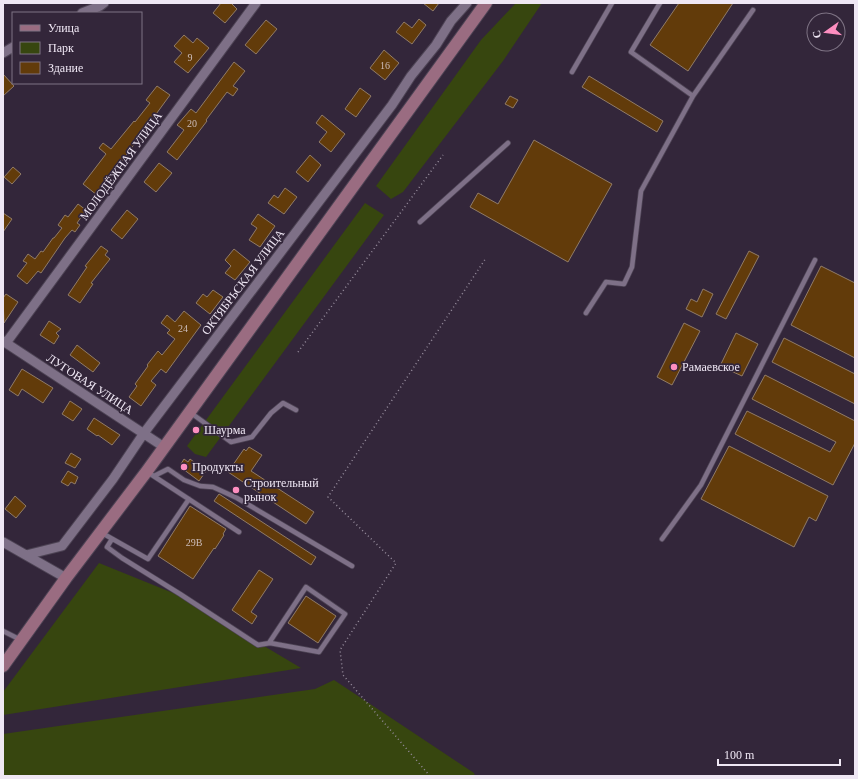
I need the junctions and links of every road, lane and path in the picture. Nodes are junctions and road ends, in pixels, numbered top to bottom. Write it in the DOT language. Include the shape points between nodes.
graph roads {
  1 [pos="104,3"];
  2 [pos="256,3"];
  3 [pos="467,3"];
  4 [pos="486,3"];
  5 [pos="612,3"];
  6 [pos="660,3"];
  7 [pos="753,10"];
  8 [pos="85,12"];
  9 [pos="12,48"];
  10 [pos="3,53"];
  11 [pos="572,72"];
  12 [pos="693,96"];
  13 [pos="508,143"];
  14 [pos="443,155"];
  15 [pos="420,222"];
  16 [pos="486,258"];
  17 [pos="815,260"];
  18 [pos="586,313"];
  19 [pos="5,342"];
  20 [pos="298,352"];
  21 [pos="296,410"];
  22 [pos="189,412"];
  23 [pos="144,433"];
  24 [pos="164,447"];
  25 [pos="150,473"];
  26 [pos="189,499"];
  27 [pos="101,532"];
  28 [pos="239,532"];
  29 [pos="112,539"];
  30 [pos="662,539"];
  31 [pos="3,542"];
  32 [pos="26,555"];
  33 [pos="352,566"];
  34 [pos="66,578"];
  35 [pos="3,631"];
  36 [pos="22,640"];
  37 [pos="269,643"];
  38 [pos="3,666"];
  39 [pos="430,776"];
  1 -- 8 [label="street"];
  2 -- 19 [label="street, МОЛОДЁЖНАЯ УЛИЦА"];
  3 -- 23 [label="street, ОКТЯБРЬСКАЯ УЛИЦА"];
  4 -- 22 [label="main road"];
  5 -- 11 [label="lane"];
  6 -- 12 [label="lane" via="631,52"];
  7 -- 12 [label="lane"];
  9 -- 10 [label="street"];
  12 -- 18 [label="lane" via="641,191 632,267 624,284 606,282"];
  13 -- 15 [label="lane"];
  14 -- 20 [label="path"];
  16 -- 39 [label="path" via="328,497 396,563 340,650 343,675"];
  17 -- 30 [label="lane" via="701,485"];
  19 -- 23 [label="street, ЛУГОВАЯ УЛИЦА"];
  21 -- 22 [label="lane" via="282,403 252,437 231,442"];
  22 -- 24 [label="main road"];
  23 -- 24 [label="street, ЛУГОВАЯ УЛИЦА"];
  23 -- 32 [label="street, ОКТЯБРЬСКАЯ УЛИЦА" via="62,546"];
  24 -- 25 [label="main road"];
  25 -- 26 [label="lane"];
  25 -- 27 [label="main road"];
  25 -- 33 [label="lane" via="168,469 184,480 200,486 213,487 237,498"];
  26 -- 28 [label="lane"];
  26 -- 29 [label="lane" via="148,560"];
  27 -- 29 [label="lane"];
  27 -- 34 [label="main road"];
  29 -- 37 [label="lane" via="107,547 122,558 258,645"];
  31 -- 32 [label="street"];
  32 -- 34 [label="street"];
  34 -- 36 [label="main road"];
  35 -- 36 [label="lane"];
  36 -- 38 [label="main road"];
  37 -- 37 [label="lane" via="306,587 345,614 318,652"];
}
